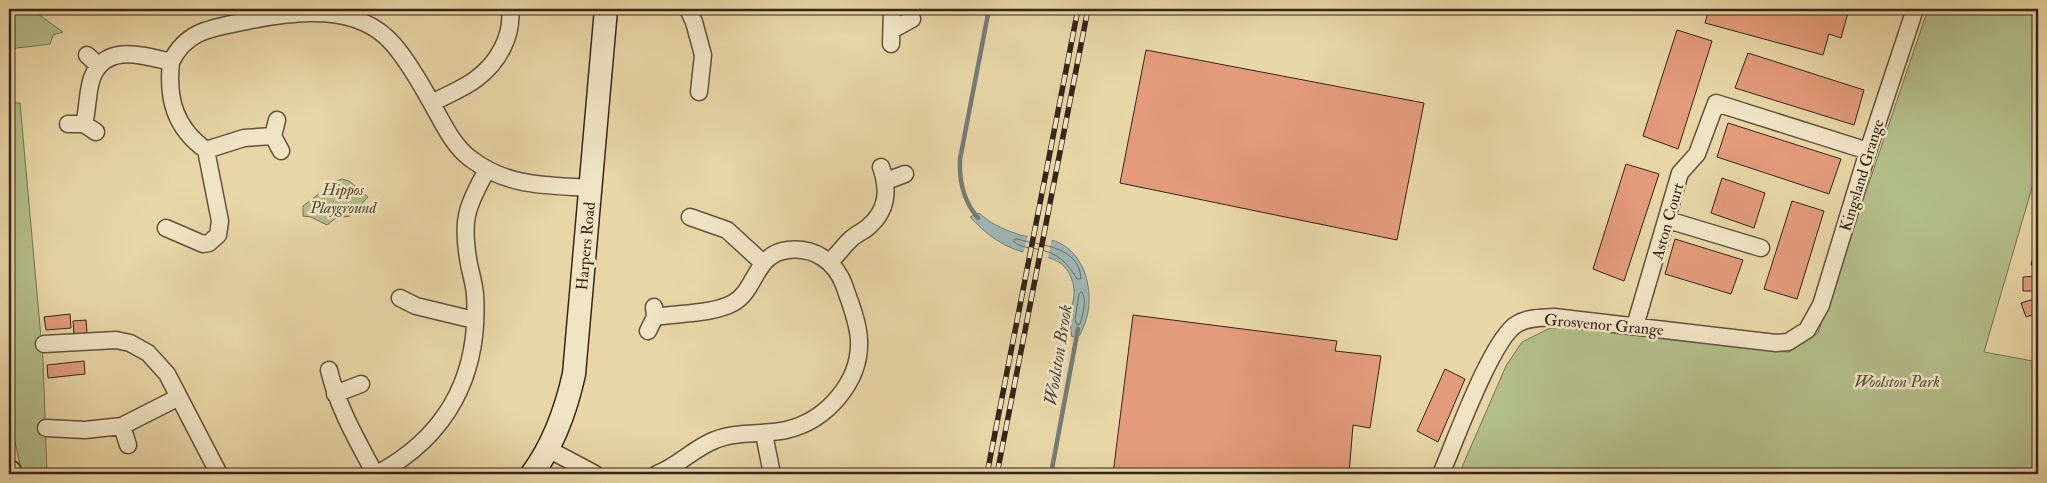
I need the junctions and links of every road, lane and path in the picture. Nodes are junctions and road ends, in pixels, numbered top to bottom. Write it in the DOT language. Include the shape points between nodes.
graph roads {
  1 [pos="510,9"];
  2 [pos="606,9"];
  3 [pos="688,9"];
  4 [pos="892,9"];
  5 [pos="1915,9"];
  6 [pos="912,18"];
  7 [pos="171,62"];
  8 [pos="700,92"];
  9 [pos="432,103"];
  10 [pos="277,120"];
  11 [pos="82,126"];
  12 [pos="273,136"];
  13 [pos="206,150"];
  14 [pos="281,151"];
  15 [pos="1868,151"];
  16 [pos="487,170"];
  17 [pos="905,174"];
  18 [pos="590,188"];
  19 [pos="688,216"];
  20 [pos="1668,220"];
  21 [pos="166,228"];
  22 [pos="1761,248"];
  23 [pos="830,262"];
  24 [pos="763,263"];
  25 [pos="400,298"];
  26 [pos="653,318"];
  27 [pos="474,320"];
  28 [pos="1635,326"];
  29 [pos="1800,336"];
  30 [pos="44,344"];
  31 [pos="329,370"];
  32 [pos="361,384"];
  33 [pos="335,394"];
  34 [pos="179,397"];
  35 [pos="122,426"];
  36 [pos="46,428"];
  37 [pos="764,434"];
  38 [pos="128,445"];
  39 [pos="548,449"];
  40 [pos="219,474"];
  41 [pos="376,474"];
  42 [pos="532,474"];
  43 [pos="596,474"];
  44 [pos="656,474"];
  45 [pos="772,474"];
  46 [pos="1441,474"];
  1 -- 9 [label="street" via="509,32 492,65 476,79"];
  2 -- 18 [label="street, Harpers Road"];
  3 -- 8 [label="street" via="703,55"];
  4 -- 6 [label="street" via="892,37"];
  5 -- 15 [label="street, Kingsland Grange"];
  7 -- 9 [label="street" via="194,34 205,30 266,17 332,13 356,19 392,43"];
  7 -- 11 [label="street" via="128,53 93,61"];
  7 -- 13 [label="street" via="170,84 178,120 188,136"];
  9 -- 16 [label="street" via="457,145"];
  10 -- 12 [label="street"];
  12 -- 13 [label="street" via="244,138"];
  12 -- 14 [label="street"];
  13 -- 21 [label="street" via="220,221 218,235 203,244"];
  15 -- 20 [label="street, Aston Court" via="1716,102 1697,154 1680,173"];
  15 -- 29 [label="street, Kingsland Grange" via="1821,305 1814,320"];
  16 -- 18 [label="street" via="522,183"];
  16 -- 27 [label="street" via="468,209 464,232 475,293"];
  17 -- 23 [label="street" via="883,174 885,202 877,218 848,241"];
  18 -- 39 [label="street, Harpers Road" via="574,374 565,411"];
  19 -- 24 [label="street" via="727,230"];
  20 -- 22 [label="street"];
  20 -- 28 [label="street, Aston Court"];
  23 -- 24 [label="street" via="808,250 787,250"];
  23 -- 37 [label="street" via="842,280 859,340 850,380 822,413 788,430"];
  24 -- 26 [label="street" via="745,293 735,302 722,308"];
  25 -- 27 [label="street" via="416,306"];
  27 -- 41 [label="street" via="472,354 464,383 450,408 415,449"];
  28 -- 29 [label="street, Grosvenor Grange" via="1776,343"];
  28 -- 46 [label="street, Grosvenor Grange" via="1554,317 1516,324 1503,337 1491,357"];
  30 -- 34 [label="street" via="116,340 130,343 156,359"];
  31 -- 33 [label="street"];
  32 -- 33 [label="street"];
  33 -- 41 [label="street"];
  34 -- 35 [label="street"];
  34 -- 40 [label="street"];
  35 -- 36 [label="street" via="85,430"];
  35 -- 38 [label="street"];
  37 -- 44 [label="street" via="734,434 715,440"];
  37 -- 45 [label="street"];
  39 -- 42 [label="street, Harpers Road"];
  39 -- 43 [label="street"];
}
